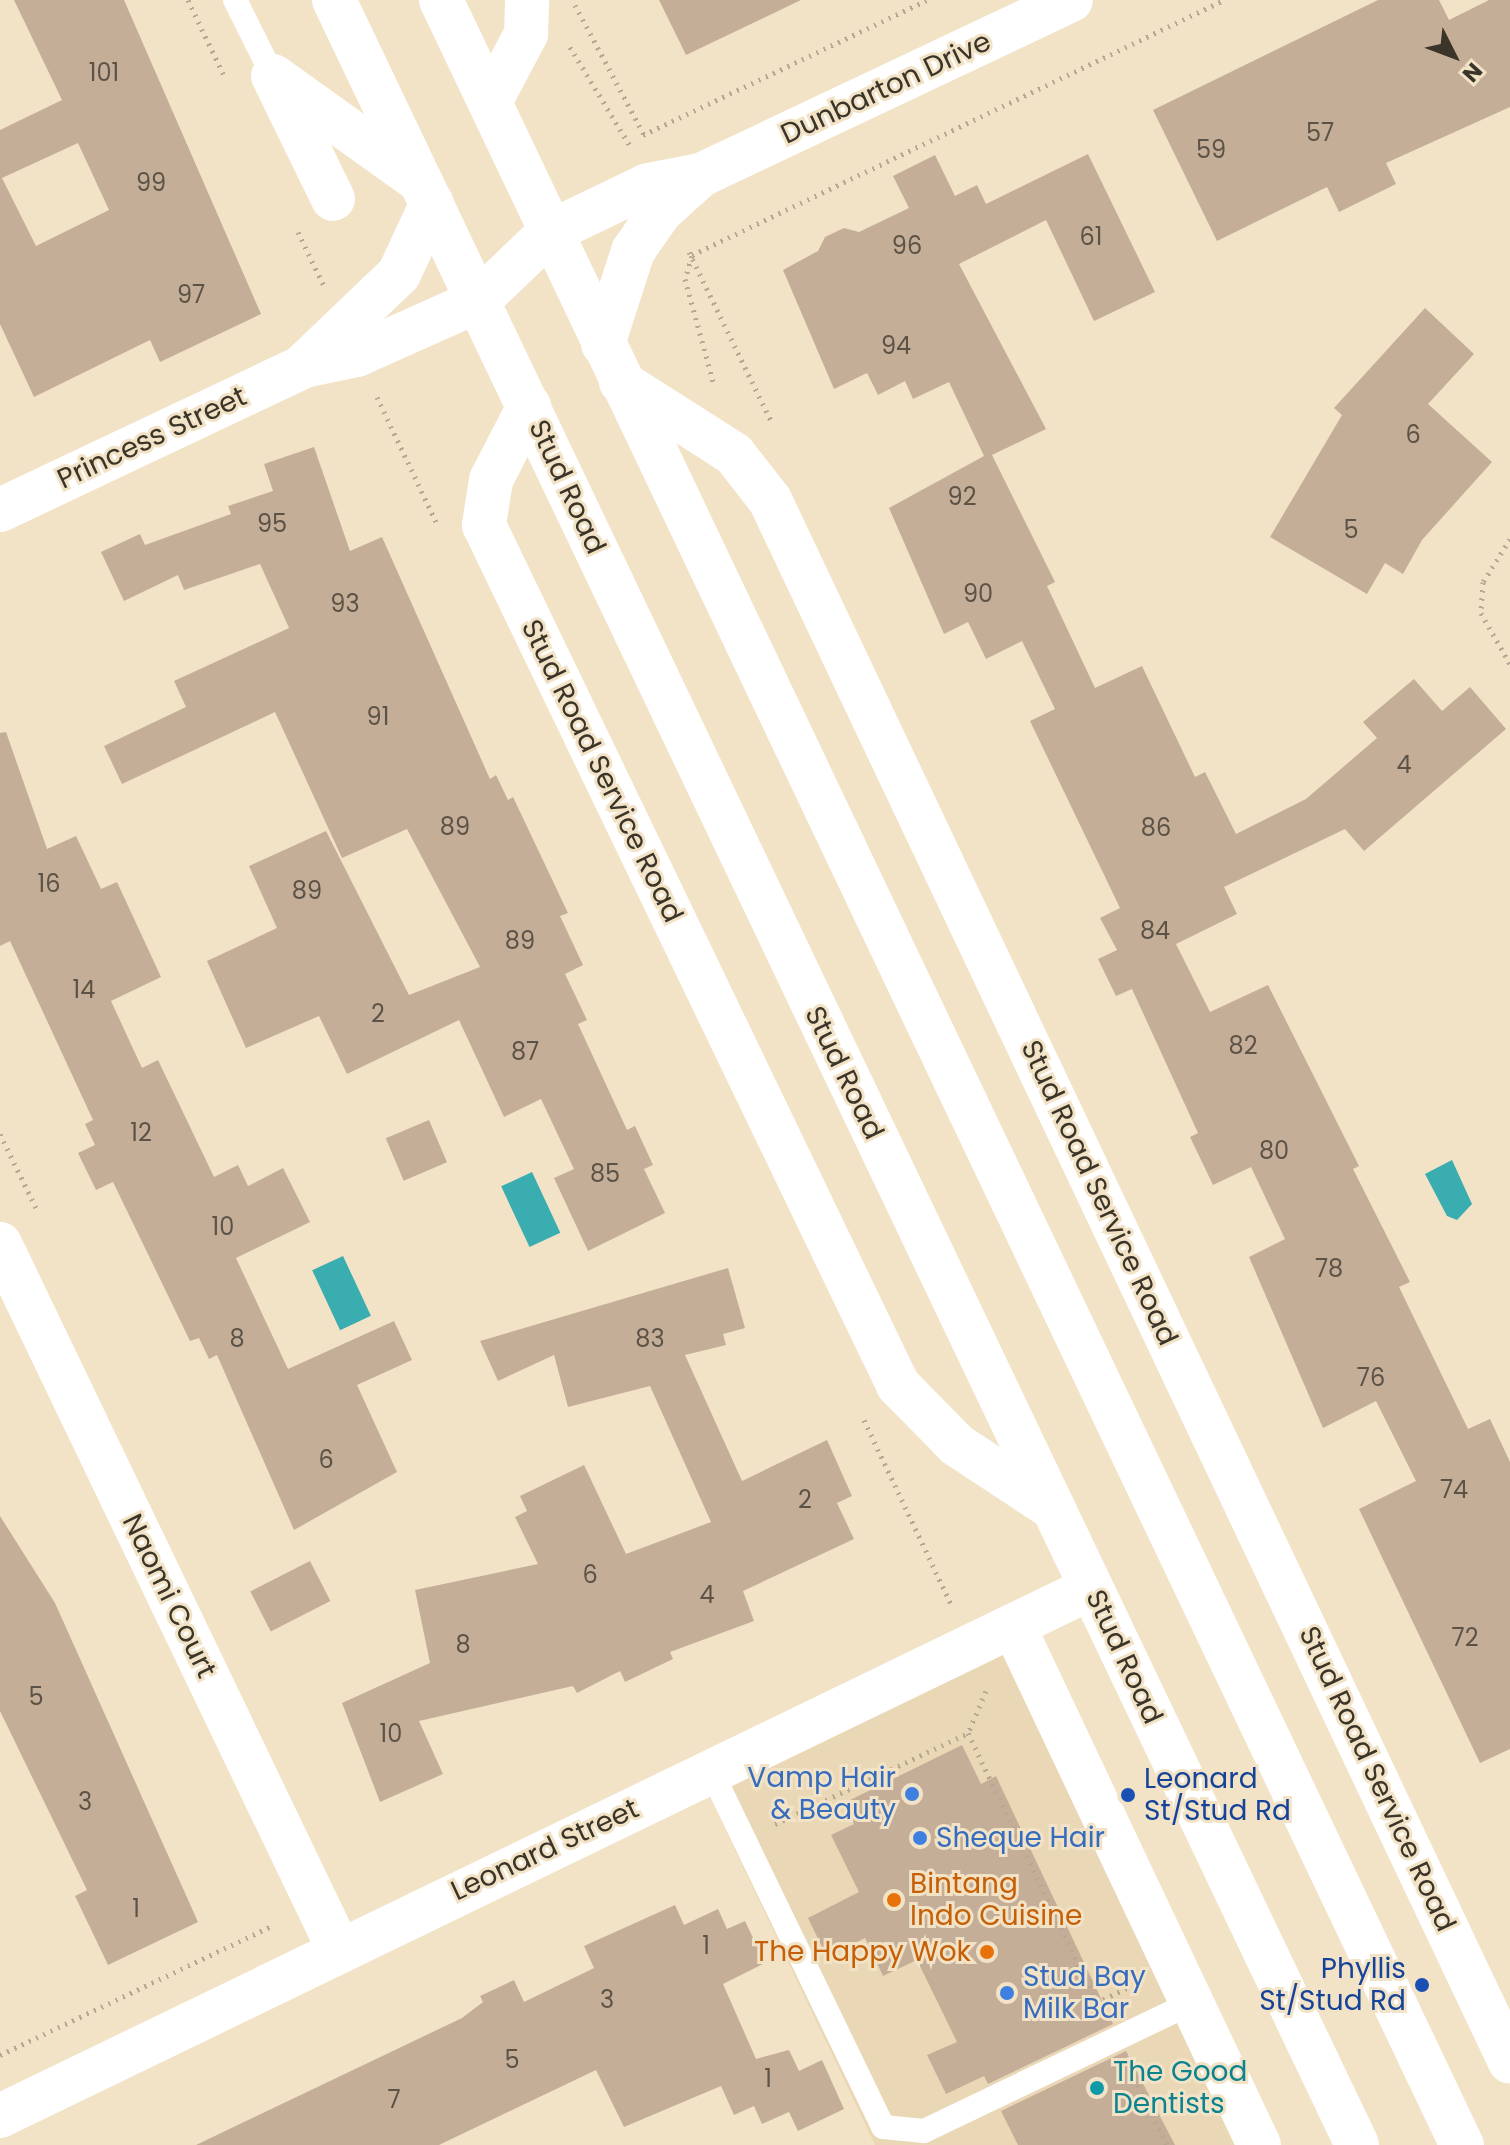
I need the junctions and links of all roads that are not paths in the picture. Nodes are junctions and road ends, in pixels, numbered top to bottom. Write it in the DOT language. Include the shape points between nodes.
graph roads {
  1 [pos="235,0"];
  2 [pos="334,0"];
  3 [pos="441,0"];
  4 [pos="1071,0"];
  5 [pos="542,2"];
  6 [pos="273,76"];
  7 [pos="490,102"];
  8 [pos="701,175"];
  9 [pos="427,192"];
  10 [pos="333,199"];
  11 [pos="550,232"];
  12 [pos="478,301"];
  13 [pos="612,363"];
  14 [pos="304,366"];
  15 [pos="529,406"];
  16 [pos="0,510"];
  17 [pos="0,1244"];
  18 [pos="14,1307"];
  19 [pos="1054,1509"];
  20 [pos="1091,1588"];
  21 [pos="1014,1627"];
  22 [pos="711,1771"];
  23 [pos="338,1948"];
  24 [pos="1191,2003"];
  25 [pos="1510,2062"];
  26 [pos="0,2116"];
  27 [pos="1259,2145"];
  28 [pos="1357,2145"];
  29 [pos="1462,2145"];
  1 -- 6 [label="lane"];
  2 -- 9 [label="street, Stud Road"];
  3 -- 7 [label="street"];
  4 -- 8 [label="street, Dunbarton Drive"];
  5 -- 7 [label="street"];
  6 -- 9 [label="street"];
  6 -- 10 [label="street"];
  7 -- 11 [label="street"];
  8 -- 11 [label="street, Dunbarton Drive" via="648,185"];
  8 -- 13 [label="street, Dunbarton Drive" via="660,212 633,251"];
  9 -- 12 [label="street, Stud Road"];
  9 -- 14 [label="street, Princess Street" via="399,274"];
  11 -- 12 [label="street, Dunbarton Drive"];
  11 -- 13 [label="street"];
  12 -- 14 [label="street, Princess Street" via="357,355"];
  12 -- 15 [label="street, Stud Road"];
  13 -- 25 [label="street, Stud Road Service Road" via="734,454 770,500"];
  13 -- 29 [label="street"];
  14 -- 16 [label="street, Princess Street"];
  15 -- 19 [label="street, Stud Road"];
  15 -- 19 [label="street, Stud Road Service Road" via="488,488 484,525 898,1385 957,1445"];
  17 -- 18 [label="street, Naomi Court"];
  18 -- 23 [label="street, Naomi Court"];
  19 -- 20 [label="street, Stud Road"];
  20 -- 21 [label="street, Leonard Street"];
  20 -- 28 [label="street, Stud Road"];
  21 -- 22 [label="street, Leonard Street"];
  21 -- 24 [label="street"];
  22 -- 23 [label="street, Leonard Street"];
  22 -- 24 [label="lane" via="883,2127 924,2131"];
  23 -- 26 [label="street, Leonard Street"];
  24 -- 27 [label="street"];
}
